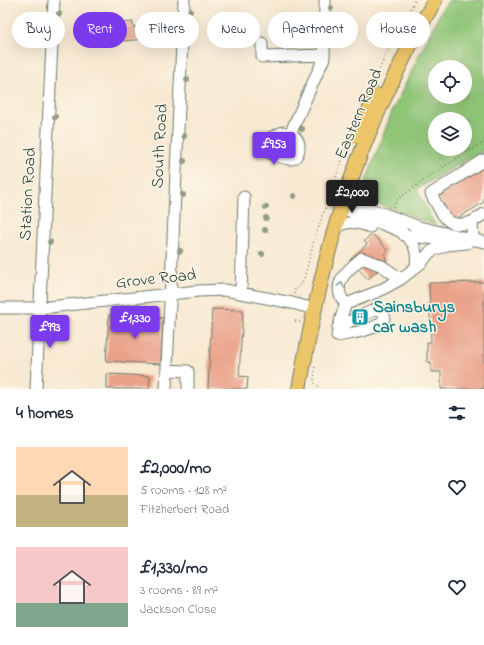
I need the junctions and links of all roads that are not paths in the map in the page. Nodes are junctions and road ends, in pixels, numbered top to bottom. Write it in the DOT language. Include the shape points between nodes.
graph roads {
  1 [pos="54,0"];
  2 [pos="184,0"];
  3 [pos="325,0"];
  4 [pos="424,0"];
  5 [pos="436,0"];
  6 [pos="262,43"];
  7 [pos="324,55"];
  8 [pos="290,134"];
  9 [pos="484,160"];
  10 [pos="244,197"];
  11 [pos="335,201"];
  12 [pos="484,214"];
  13 [pos="472,222"];
  14 [pos="419,227"];
  15 [pos="334,231"];
  16 [pos="408,236"];
  17 [pos="424,238"];
  18 [pos="476,241"];
  19 [pos="424,258"];
  20 [pos="416,266"];
  21 [pos="401,279"];
  22 [pos="241,293"];
  23 [pos="170,294"];
  24 [pos="346,304"];
  25 [pos="0,308"];
  26 [pos="40,308"];
  27 [pos="310,308"];
  28 [pos="337,332"];
  29 [pos="167,370"];
  30 [pos="36,389"];
  31 [pos="166,389"];
  32 [pos="188,389"];
  33 [pos="289,389"];
  34 [pos="299,389"];
  1 -- 26 [label="street, Station Road"];
  2 -- 23 [label="street, South Road"];
  3 -- 7 [label="street"];
  4 -- 11 [label="main road, Eastern Road" via="370,107"];
  5 -- 11 [label="main road, Eastern Road" via="416,34 364,147"];
  6 -- 7 [label="street" via="262,57"];
  7 -- 8 [label="street"];
  9 -- 13 [label="street" via="431,194 442,214 450,222 456,225"];
  10 -- 22 [label="street"];
  11 -- 14 [label="street"];
  11 -- 15 [label="main road, Eastern Road"];
  11 -- 16 [label="street"];
  11 -- 27 [label="main road, Eastern Road" via="321,244"];
  12 -- 13 [label="street"];
  13 -- 18 [label="street"];
  14 -- 17 [label="street"];
  14 -- 18 [label="street"];
  15 -- 16 [label="street" via="340,225 353,222 392,234"];
  15 -- 27 [label="main road, Eastern Road"];
  16 -- 17 [label="street"];
  16 -- 20 [label="street" via="416,250"];
  17 -- 18 [label="street"];
  17 -- 19 [label="street"];
  18 -- 19 [label="street" via="440,247"];
  19 -- 20 [label="street"];
  20 -- 21 [label="street"];
  21 -- 24 [label="street"];
  24 -- 21 [label="street, one-way" via="340,297 339,286 345,273 362,258 382,266"];
  22 -- 23 [label="street, Grove Road" via="225,290"];
  22 -- 27 [label="street, Grove Road"];
  23 -- 26 [label="street, Grove Road"];
  23 -- 29 [label="street, South Road"];
  24 -- 28 [label="street"];
  25 -- 26 [label="street, Grove Road"];
  26 -- 30 [label="street, Station Road"];
  27 -- 33 [label="main road, Eastern Road"];
  27 -- 34 [label="main road, Eastern Road"];
  29 -- 31 [label="street, South Road"];
  29 -- 32 [label="street" via="188,371"];
}
